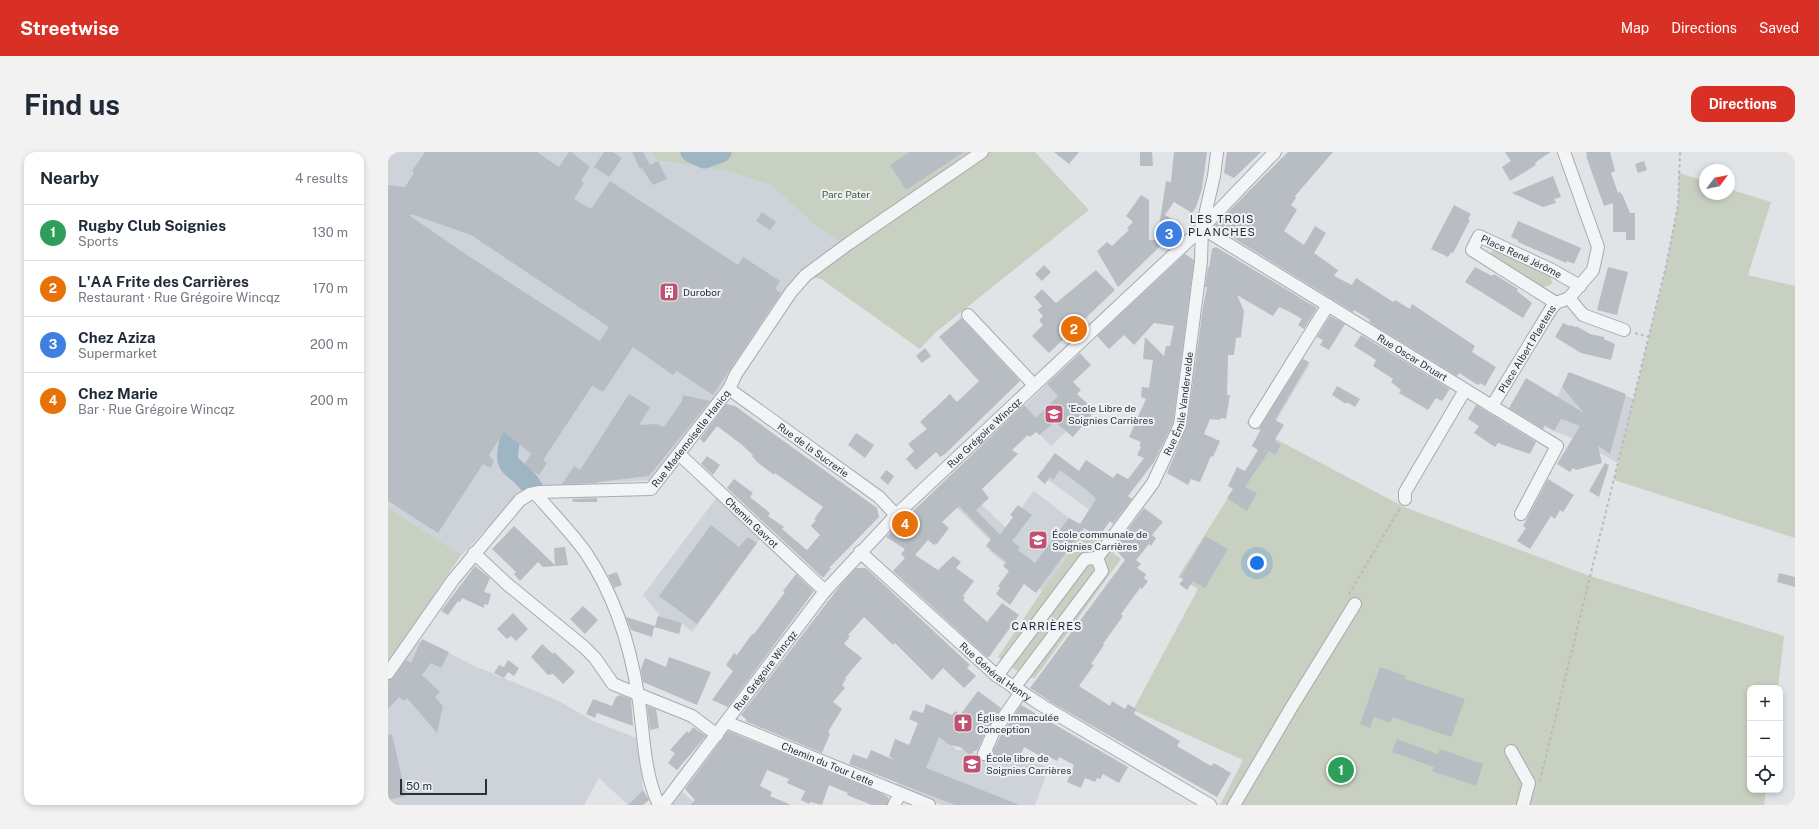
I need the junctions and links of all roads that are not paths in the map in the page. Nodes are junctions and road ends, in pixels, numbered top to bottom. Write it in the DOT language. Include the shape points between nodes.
graph roads {
  1 [pos="982,152"];
  2 [pos="1217,152"];
  3 [pos="1275,152"];
  4 [pos="1564,152"];
  5 [pos="1202,228"];
  6 [pos="1580,286"];
  7 [pos="1569,298"];
  8 [pos="1556,303"];
  9 [pos="1328,305"];
  10 [pos="968,315"];
  11 [pos="1624,330"];
  12 [pos="1034,385"];
  13 [pos="729,389"];
  14 [pos="1465,390"];
  15 [pos="1492,406"];
  16 [pos="1255,422"];
  17 [pos="678,454"];
  18 [pos="535,493"];
  19 [pos="1405,499"];
  20 [pos="1521,514"];
  21 [pos="896,515"];
  22 [pos="860,552"];
  23 [pos="474,553"];
  24 [pos="1097,558"];
  25 [pos="825,591"];
  26 [pos="1355,604"];
  27 [pos="388,673"];
  28 [pos="997,676"];
  29 [pos="1018,690"];
  30 [pos="638,694"];
  31 [pos="726,722"];
  32 [pos="717,734"];
  33 [pos="1511,751"];
  34 [pos="984,754"];
  35 [pos="900,794"];
  36 [pos="659,805"];
  37 [pos="663,805"];
  38 [pos="894,805"];
  39 [pos="929,805"];
  40 [pos="1210,805"];
  41 [pos="1234,805"];
  42 [pos="1523,805"];
  1 -- 13 [label="street, Rue Mademoiselle Hanicq" via="806,275 787,298 736,374"];
  2 -- 5 [label="street, Rue Émile Vandervelde"];
  3 -- 5 [label="street, Rue Grégoire Wincqz"];
  4 -- 6 [label="street, Place Albert Plaetens" via="1598,247 1593,270"];
  5 -- 9 [label="street, Rue Oscar Druart"];
  5 -- 12 [label="street, Rue Grégoire Wincqz"];
  5 -- 24 [label="street, Rue Émile Vandervelde" via="1201,261 1180,425 1153,483"];
  6 -- 7 [label="street, Place Albert Plaetens"];
  6 -- 8 [label="street, Place René Jérôme" via="1479,236 1472,250"];
  7 -- 8 [label="street, Place Albert Plaetens"];
  7 -- 11 [label="street, Place Albert Plaetens" via="1584,315"];
  8 -- 15 [label="street, Place Albert Plaetens"];
  9 -- 14 [label="street, Rue Oscar Druart"];
  9 -- 16 [label="street"];
  10 -- 12 [label="street"];
  12 -- 21 [label="street, Rue Grégoire Wincqz"];
  13 -- 17 [label="street, Rue Mademoiselle Hanicq"];
  13 -- 21 [label="street, Rue de la Sucrerie" via="879,497"];
  14 -- 15 [label="street, Rue Oscar Druart"];
  14 -- 19 [label="street" via="1405,492"];
  15 -- 20 [label="street, Rue Oscar Druart" via="1557,446"];
  17 -- 18 [label="street, Rue Mademoiselle Hanicq" via="651,489"];
  17 -- 25 [label="street, Chemin Gavrot"];
  18 -- 23 [label="street, Rue Mademoiselle Hanicq" via="520,500"];
  18 -- 30 [label="street" via="577,541 607,589 623,628"];
  21 -- 22 [label="street, Rue Grégoire Wincqz"];
  22 -- 25 [label="street, Rue Grégoire Wincqz"];
  22 -- 28 [label="street, Rue Général Henry"];
  23 -- 27 [label="street, Rue Mademoiselle Hanicq"];
  23 -- 30 [label="street" via="584,647 613,684"];
  24 -- 28 [label="street" via="1086,559"];
  24 -- 29 [label="street" via="1102,571"];
  25 -- 31 [label="street, Rue Grégoire Wincqz"];
  26 -- 41 [label="street"];
  28 -- 29 [label="street, Rue Général Henry"];
  29 -- 34 [label="street"];
  29 -- 40 [label="street, Rue Général Henry"];
  30 -- 32 [label="street" via="692,716"];
  30 -- 36 [label="street" via="650,781"];
  31 -- 32 [label="street, Rue Grégoire Wincqz"];
  31 -- 35 [label="street, Chemin du Tour Lette"];
  32 -- 37 [label="street, Rue Grégoire Wincqz"];
  33 -- 42 [label="street" via="1529,782"];
  35 -- 38 [label="street"];
  35 -- 39 [label="street, Chemin du Tour Lette"];
}
